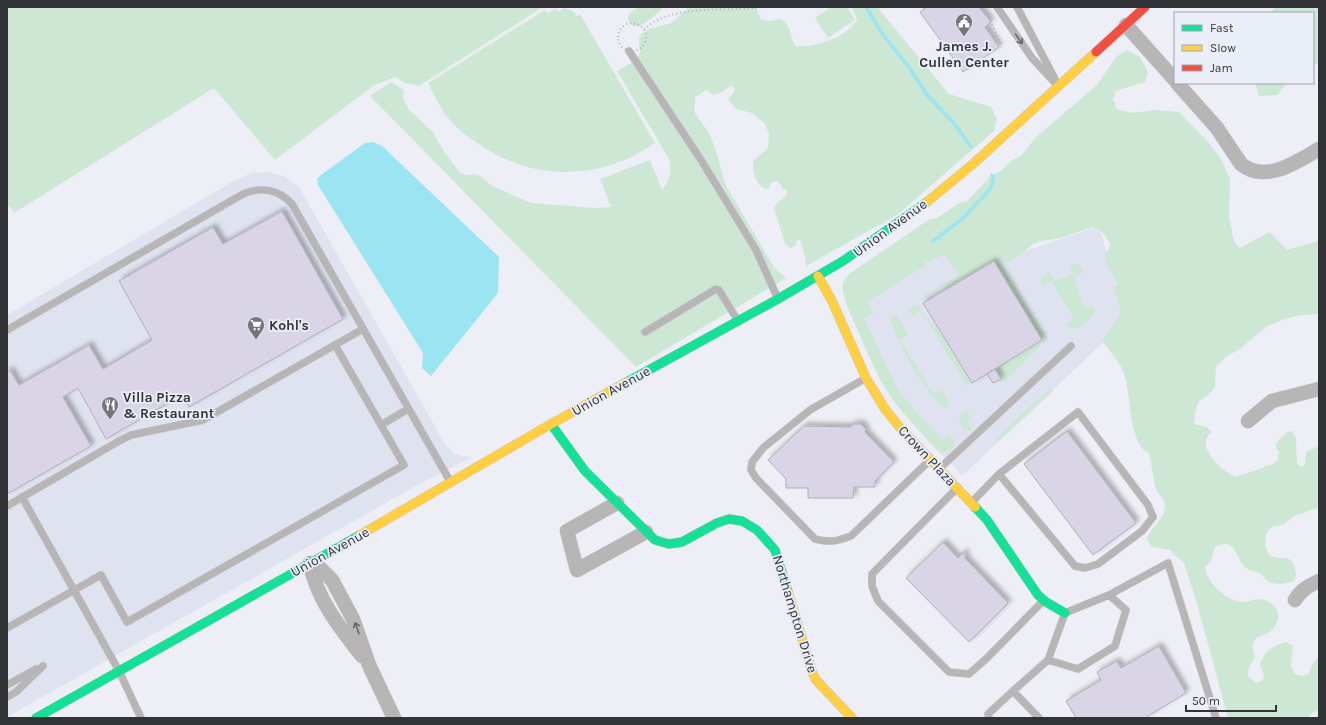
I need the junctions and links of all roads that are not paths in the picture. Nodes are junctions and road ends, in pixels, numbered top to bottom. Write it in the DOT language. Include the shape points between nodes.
graph roads {
  1 [pos="997,7"];
  2 [pos="1017,7"];
  3 [pos="1145,7"];
  4 [pos="1126,25"];
  5 [pos="629,51"];
  6 [pos="1174,79"];
  7 [pos="1178,84"];
  8 [pos="1059,86"];
  9 [pos="1319,149"];
  10 [pos="818,276"];
  11 [pos="778,299"];
  12 [pos="738,321"];
  13 [pos="7,330"];
  14 [pos="363,330"];
  15 [pos="645,332"];
  16 [pos="335,345"];
  17 [pos="1071,346"];
  18 [pos="866,378"];
  19 [pos="1319,389"];
  20 [pos="408,409"];
  21 [pos="1248,421"];
  22 [pos="551,424"];
  23 [pos="381,425"];
  24 [pos="930,460"];
  25 [pos="939,469"];
  26 [pos="999,474"];
  27 [pos="451,483"];
  28 [pos="957,488"];
  29 [pos="22,497"];
  30 [pos="617,503"];
  31 [pos="971,503"];
  32 [pos="7,506"];
  33 [pos="646,532"];
  34 [pos="310,563"];
  35 [pos="1319,581"];
  36 [pos="74,590"];
  37 [pos="1109,595"];
  38 [pos="1044,600"];
  39 [pos="1295,600"];
  40 [pos="1065,613"];
  41 [pos="7,628"];
  42 [pos="1048,660"];
  43 [pos="119,671"];
  44 [pos="7,685"];
  45 [pos="1013,691"];
  46 [pos="7,697"];
  47 [pos="36,718"];
  48 [pos="141,718"];
  49 [pos="394,718"];
  50 [pos="852,718"];
  51 [pos="989,718"];
  52 [pos="1039,718"];
  53 [pos="1216,718"];
  1 -- 8 [label="lane, one-way" via="1032,58"];
  2 -- 8 [label="lane"];
  3 -- 4 [label="street, Union Avenue"];
  4 -- 6 [label="street"];
  4 -- 8 [label="street, Union Avenue"];
  5 -- 11 [label="lane" via="753,244"];
  7 -- 9 [label="street" via="1217,128 1246,168 1264,173 1274,171 1296,163"];
  8 -- 10 [label="street, Union Avenue" via="919,209"];
  10 -- 11 [label="street, Union Avenue"];
  10 -- 18 [label="street, Crown Plaza" via="832,301"];
  11 -- 12 [label="street, Union Avenue"];
  12 -- 15 [label="lane" via="716,289"];
  12 -- 22 [label="street, Union Avenue"];
  13 -- 14 [label="lane" via="243,194 262,189 281,194 292,204"];
  14 -- 16 [label="lane"];
  14 -- 20 [label="lane"];
  16 -- 23 [label="lane"];
  16 -- 29 [label="lane" via="203,420 131,435"];
  17 -- 25 [label="lane"];
  18 -- 24 [label="street, Crown Plaza" via="885,409"];
  18 -- 24 [label="lane" via="810,410 763,448 752,462 751,470 756,478 815,539 836,541 851,536"];
  19 -- 21 [label="street" via="1272,401"];
  20 -- 23 [label="lane"];
  20 -- 27 [label="lane"];
  22 -- 27 [label="street, Union Avenue"];
  22 -- 30 [label="street, Northampton Drive" via="585,471"];
  23 -- 36 [label="lane" via="404,465 127,622 101,575"];
  24 -- 25 [label="street, Crown Plaza"];
  25 -- 28 [label="street, Crown Plaza"];
  26 -- 26 [label="lane" via="1078,412 1148,505 1153,517 1142,531 1098,564 1085,568 1075,566"];
  26 -- 31 [label="lane"];
  27 -- 34 [label="street, Union Avenue"];
  28 -- 31 [label="street, Crown Plaza"];
  28 -- 38 [label="lane" via="872,574 872,586 878,601 949,672 969,674"];
  29 -- 32 [label="lane"];
  29 -- 36 [label="lane"];
  30 -- 33 [label="street, Northampton Drive"];
  30 -- 33 [label="street" via="567,531 577,570"];
  31 -- 38 [label="street, Crown Plaza" via="987,520 1029,584"];
  33 -- 50 [label="street, Northampton Drive" via="655,540 675,543 685,541 719,522 739,519 763,535 777,552 812,672 816,680"];
  34 -- 43 [label="street, Union Avenue"];
  34 -- 49 [label="street" via="320,568 332,580 353,619 369,665"];
  35 -- 39 [label="street" via="1305,587"];
  36 -- 41 [label="lane"];
  36 -- 43 [label="lane"];
  37 -- 40 [label="lane"];
  37 -- 42 [label="lane" via="1126,610 1115,646 1078,669"];
  37 -- 53 [label="lane" via="1168,563"];
  38 -- 40 [label="street, Crown Plaza"];
  40 -- 42 [label="lane"];
  42 -- 45 [label="lane"];
  43 -- 47 [label="street, Union Avenue"];
  43 -- 48 [label="lane"];
  44 -- 46 [label="lane" via="43,666 16,692"];
  45 -- 51 [label="lane" via="988,714"];
  45 -- 52 [label="lane"];
}
